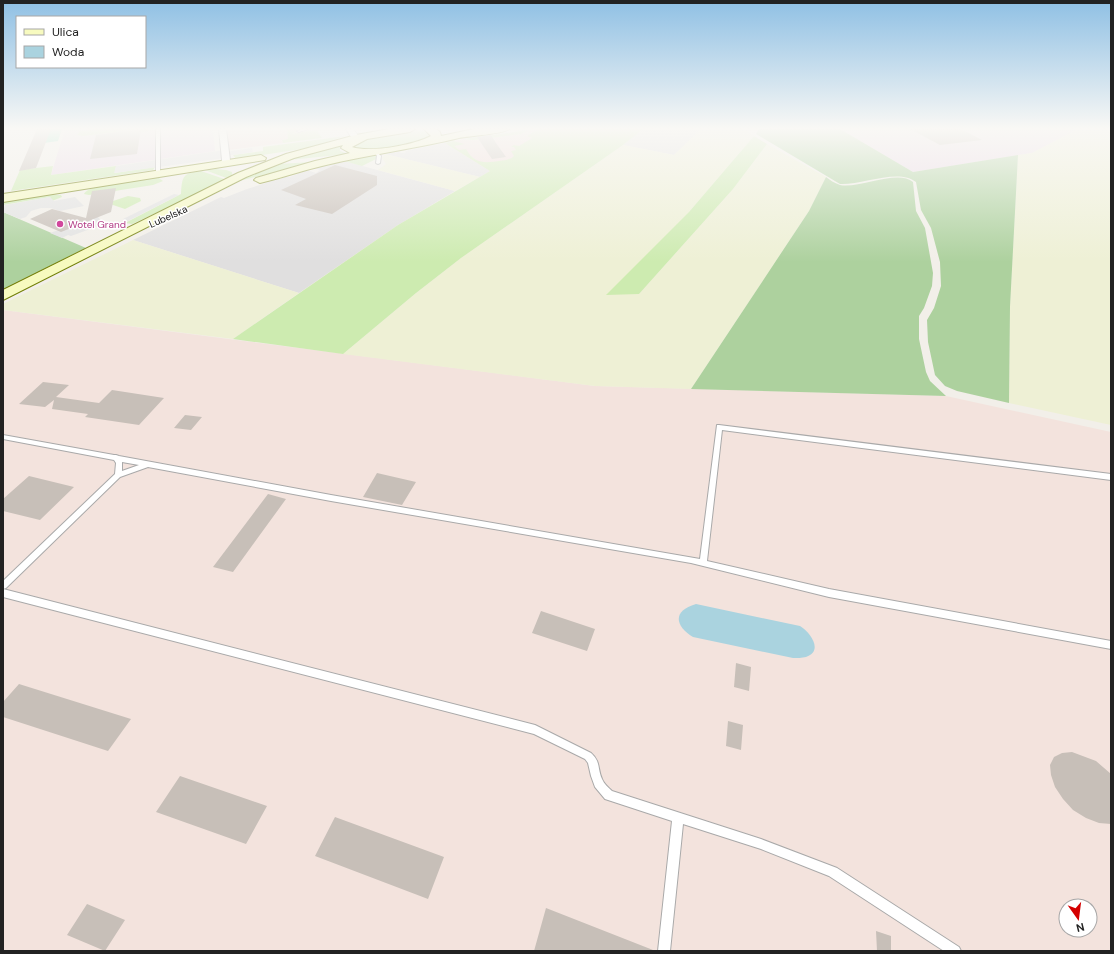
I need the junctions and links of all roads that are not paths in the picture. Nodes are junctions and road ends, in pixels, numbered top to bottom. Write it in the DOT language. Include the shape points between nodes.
graph roads {
  1 [pos="167,174"];
  2 [pos="237,174"];
  3 [pos="246,174"];
  4 [pos="281,174"];
  5 [pos="158,175"];
  6 [pos="237,177"];
  7 [pos="3,198"];
  8 [pos="129,233"];
  9 [pos="3,296"];
  10 [pos="3,437"];
  11 [pos="116,457"];
  12 [pos="150,464"];
  13 [pos="118,475"];
  14 [pos="1111,477"];
  15 [pos="703,563"];
  16 [pos="3,586"];
  17 [pos="3,593"];
  18 [pos="1111,645"];
  19 [pos="678,817"];
  20 [pos="664,951"];
  21 [pos="955,951"];
  1 -- 5 [label="main road"];
  2 -- 6 [label="main road"];
  3 -- 6 [label="main road, Lubelska"];
  4 -- 8 [label="main road, Lubelska" via="232,189"];
  5 -- 7 [label="main road"];
  6 -- 8 [label="main road, Lubelska"];
  8 -- 9 [label="main road, Lubelska"];
  10 -- 11 [label="lane"];
  11 -- 12 [label="lane"];
  11 -- 13 [label="lane" via="119,462"];
  12 -- 13 [label="lane"];
  12 -- 15 [label="lane"];
  13 -- 16 [label="lane"];
  14 -- 15 [label="lane" via="719,427"];
  15 -- 18 [label="lane" via="829,593"];
  17 -- 19 [label="lane" via="535,730 588,756 593,761 600,787 609,796"];
  19 -- 20 [label="lane"];
  19 -- 21 [label="lane" via="761,844 832,872"];
}
